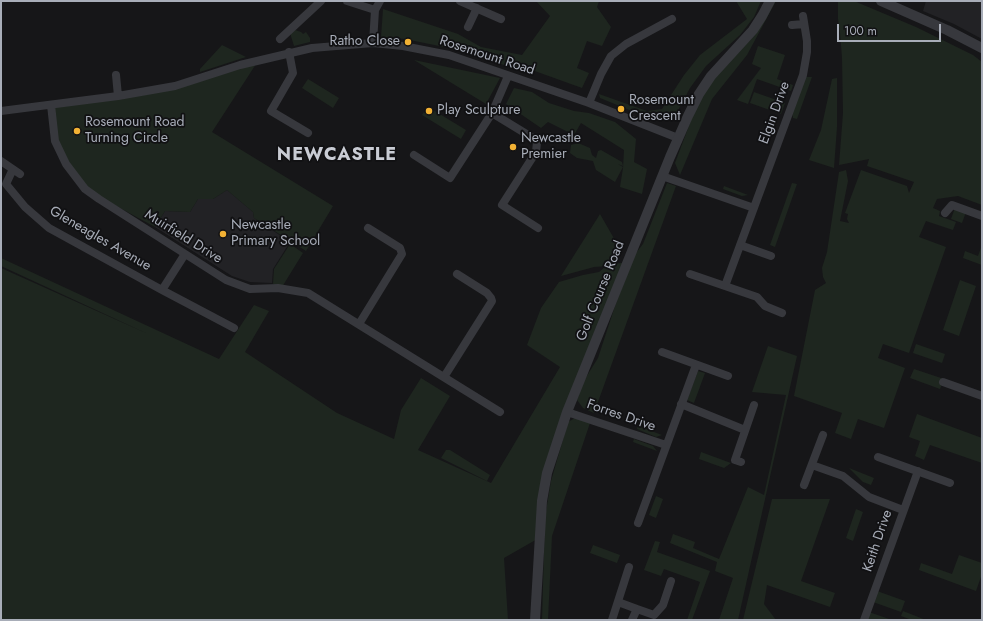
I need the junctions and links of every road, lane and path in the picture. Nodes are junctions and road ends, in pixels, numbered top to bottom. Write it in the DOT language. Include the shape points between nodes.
graph roads {
  1 [pos="321,1"];
  2 [pos="347,1"];
  3 [pos="380,1"];
  4 [pos="460,1"];
  5 [pos="770,1"];
  6 [pos="881,1"];
  7 [pos="477,8"];
  8 [pos="375,10"];
  9 [pos="501,19"];
  10 [pos="672,19"];
  11 [pos="792,25"];
  12 [pos="468,27"];
  13 [pos="280,39"];
  14 [pos="373,44"];
  15 [pos="982,48"];
  16 [pos="289,52"];
  17 [pos="116,75"];
  18 [pos="508,76"];
  19 [pos="118,96"];
  20 [pos="589,103"];
  21 [pos="51,105"];
  22 [pos="1,111"];
  23 [pos="492,113"];
  24 [pos="308,133"];
  25 [pos="678,138"];
  26 [pos="414,155"];
  27 [pos="1,161"];
  28 [pos="13,169"];
  29 [pos="20,174"];
  30 [pos="662,176"];
  31 [pos="754,208"];
  32 [pos="945,213"];
  33 [pos="982,216"];
  34 [pos="368,228"];
  35 [pos="538,228"];
  36 [pos="740,245"];
  37 [pos="185,254"];
  38 [pos="771,256"];
  39 [pos="457,274"];
  40 [pos="690,274"];
  41 [pos="725,286"];
  42 [pos="162,290"];
  43 [pos="782,313"];
  44 [pos="359,324"];
  45 [pos="234,328"];
  46 [pos="662,352"];
  47 [pos="696,365"];
  48 [pos="728,376"];
  49 [pos="444,377"];
  50 [pos="943,382"];
  51 [pos="981,393"];
  52 [pos="681,404"];
  53 [pos="754,405"];
  54 [pos="500,412"];
  55 [pos="567,412"];
  56 [pos="745,430"];
  57 [pos="823,435"];
  58 [pos="666,446"];
  59 [pos="878,457"];
  60 [pos="741,462"];
  61 [pos="812,465"];
  62 [pos="918,471"];
  63 [pos="950,483"];
  64 [pos="804,485"];
  65 [pos="903,510"];
  66 [pos="638,523"];
  67 [pos="629,567"];
  68 [pos="671,581"];
  69 [pos="618,602"];
  70 [pos="637,609"];
  71 [pos="535,620"];
  72 [pos="612,620"];
  73 [pos="632,620"];
  74 [pos="864,620"];
  1 -- 13 [label="street"];
  2 -- 8 [label="street"];
  3 -- 8 [label="street"];
  4 -- 7 [label="street"];
  5 -- 25 [label="street, Golf Course Road" via="752,30 711,76 699,94"];
  6 -- 15 [label="street"];
  7 -- 9 [label="street"];
  7 -- 12 [label="street"];
  8 -- 14 [label="street"];
  10 -- 20 [label="street" via="626,44 611,56"];
  11 -- 31 [label="street, Elgin Drive" via="804,20 807,52 802,75"];
  14 -- 16 [label="street, Rosemount Road"];
  14 -- 18 [label="street, Rosemount Road" via="403,46 449,55"];
  16 -- 19 [label="street, Rosemount Road" via="175,86"];
  16 -- 24 [label="street" via="293,73 271,111"];
  17 -- 19 [label="street"];
  18 -- 20 [label="street, Rosemount Road"];
  18 -- 23 [label="street"];
  19 -- 21 [label="street, Rosemount Road"];
  20 -- 25 [label="street, Rosemount Road"];
  21 -- 22 [label="street, Rosemount Road"];
  21 -- 37 [label="street, Muirfield Drive" via="55,142 66,164 85,189"];
  23 -- 26 [label="street" via="450,178"];
  23 -- 35 [label="street" via="536,142 536,152 502,205"];
  25 -- 30 [label="street, Golf Course Road"];
  27 -- 28 [label="street"];
  28 -- 29 [label="street"];
  28 -- 42 [label="street, Gleneagles Avenue" via="6,184 25,207 49,228"];
  30 -- 31 [label="street"];
  30 -- 55 [label="street, Golf Course Road"];
  31 -- 36 [label="street, Elgin Drive"];
  32 -- 33 [label="street" via="952,205"];
  34 -- 44 [label="street" via="400,248 402,254"];
  36 -- 38 [label="street"];
  36 -- 41 [label="street, Elgin Drive"];
  37 -- 42 [label="street"];
  37 -- 44 [label="street, Muirfield Drive" via="226,280 250,289 278,288 308,293"];
  39 -- 49 [label="street" via="487,293 492,301"];
  40 -- 41 [label="street"];
  41 -- 43 [label="street" via="756,297 765,306"];
  42 -- 45 [label="street, Gleneagles Avenue"];
  44 -- 49 [label="street, Muirfield Drive"];
  46 -- 47 [label="street"];
  47 -- 48 [label="street"];
  47 -- 52 [label="street, Forres Drive"];
  49 -- 54 [label="street, Muirfield Drive"];
  50 -- 51 [label="street"];
  52 -- 56 [label="street"];
  52 -- 58 [label="street, Forres Drive"];
  53 -- 56 [label="street"];
  55 -- 58 [label="street, Forres Drive"];
  55 -- 71 [label="street, Golf Course Road" via="547,473 542,501"];
  56 -- 60 [label="street" via="735,460"];
  57 -- 61 [label="street"];
  58 -- 66 [label="street, Forres Drive"];
  59 -- 62 [label="street"];
  61 -- 64 [label="street"];
  61 -- 65 [label="street" via="843,476 869,497"];
  62 -- 63 [label="street"];
  62 -- 65 [label="street, Keith Drive"];
  65 -- 74 [label="street, Keith Drive"];
  67 -- 69 [label="street"];
  68 -- 70 [label="street" via="663,605 654,615"];
  69 -- 70 [label="street"];
  69 -- 72 [label="street"];
  70 -- 73 [label="street"];
}
